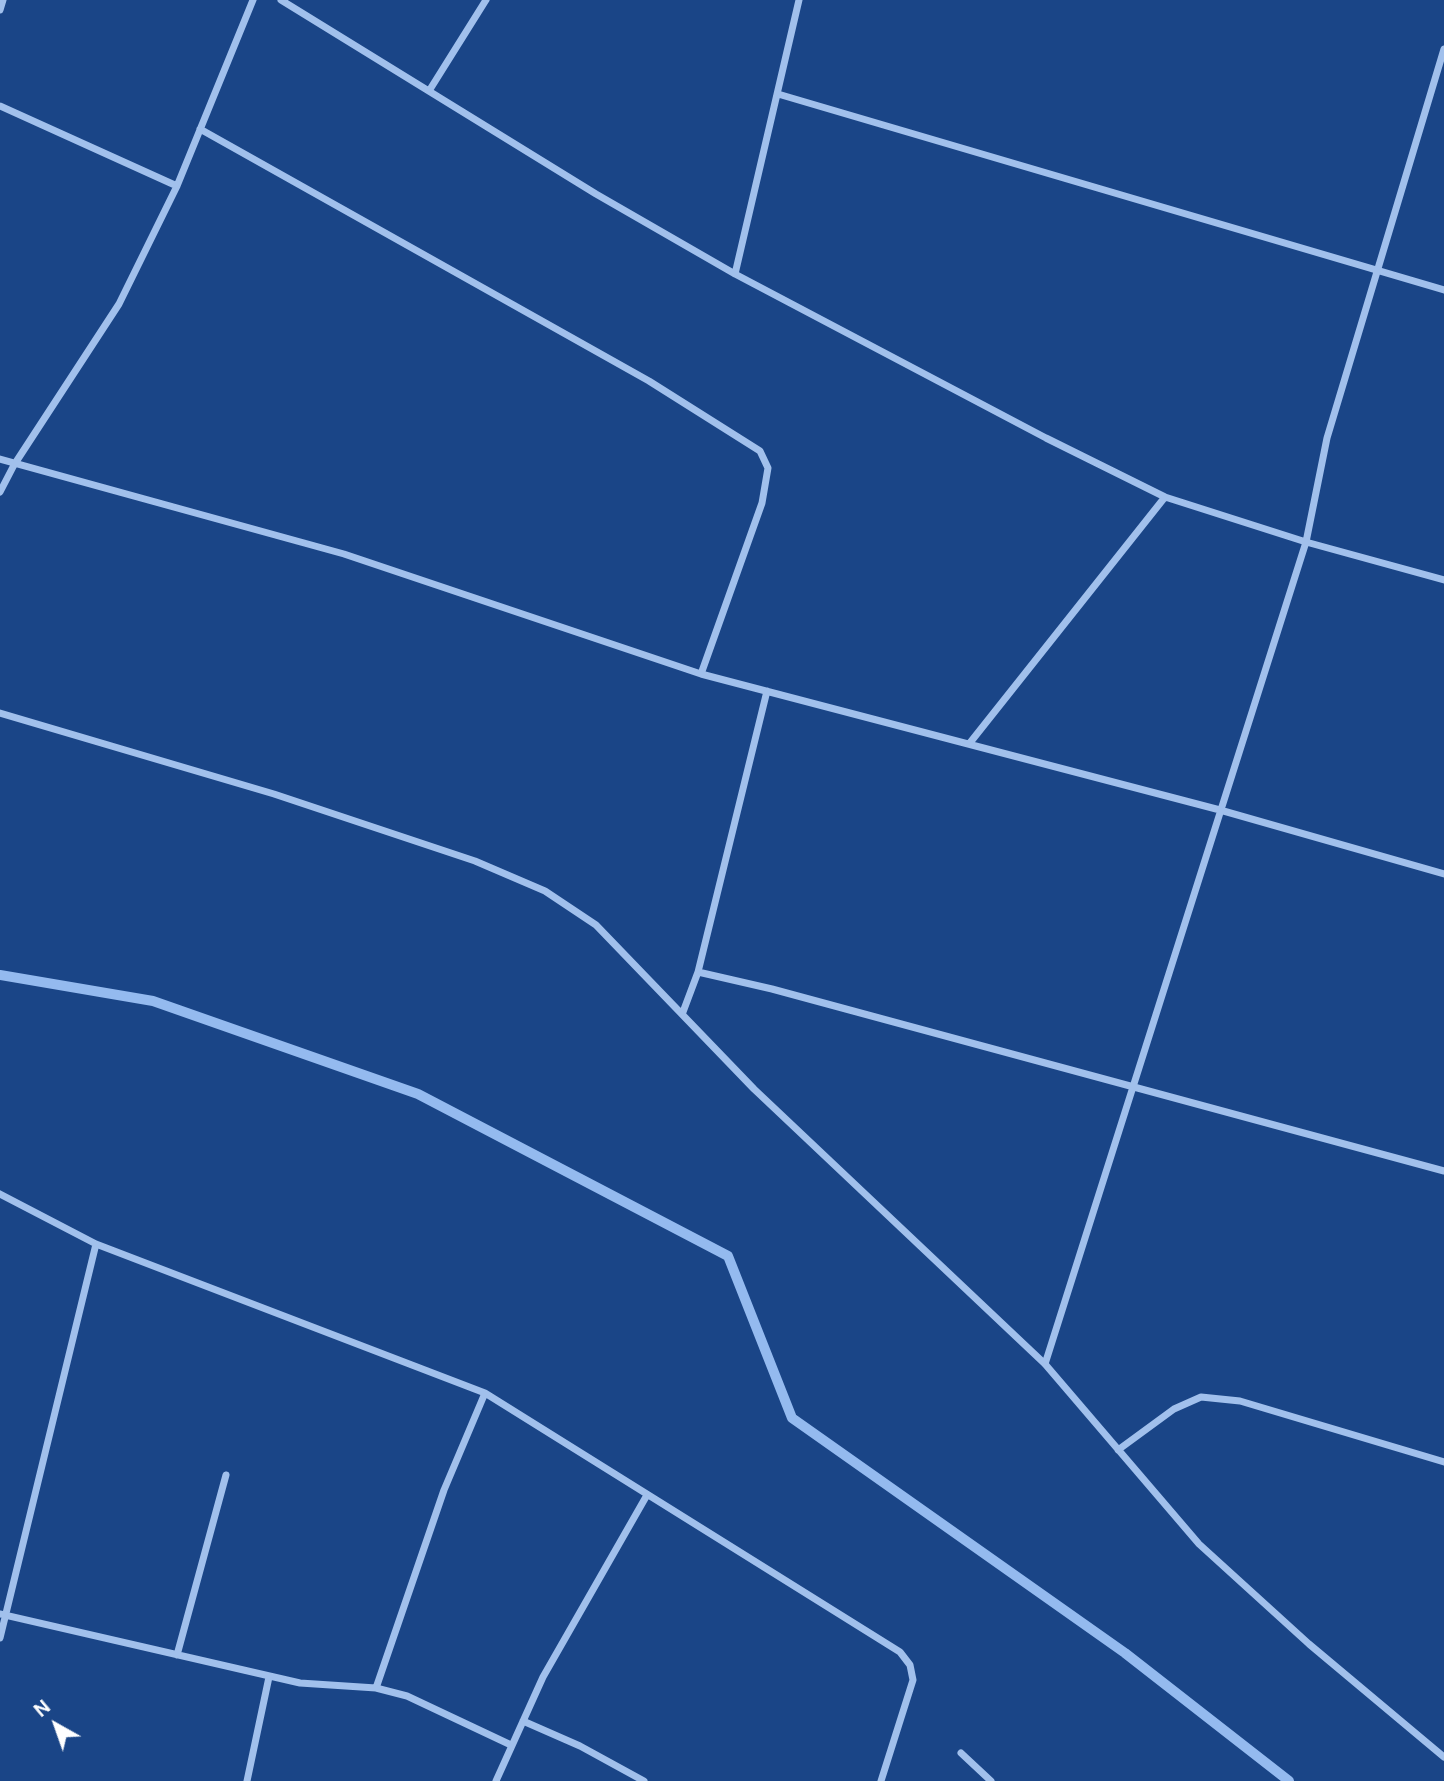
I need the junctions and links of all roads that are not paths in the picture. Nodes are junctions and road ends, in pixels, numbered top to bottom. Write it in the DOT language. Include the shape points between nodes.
graph roads {
  1 [pos="3,0"];
  2 [pos="253,0"];
  3 [pos="281,0"];
  4 [pos="486,0"];
  5 [pos="799,0"];
  6 [pos="0,10"];
  7 [pos="1444,49"];
  8 [pos="429,91"];
  9 [pos="778,94"];
  10 [pos="0,106"];
  11 [pos="200,129"];
  12 [pos="177,186"];
  13 [pos="1378,272"];
  14 [pos="735,274"];
  15 [pos="1444,290"];
  16 [pos="0,459"];
  17 [pos="14,465"];
  18 [pos="0,492"];
  19 [pos="1166,497"];
  20 [pos="1306,542"];
  21 [pos="1444,580"];
  22 [pos="701,674"];
  23 [pos="767,691"];
  24 [pos="0,713"];
  25 [pos="969,744"];
  26 [pos="1220,810"];
  27 [pos="1444,874"];
  28 [pos="698,972"];
  29 [pos="683,1012"];
  30 [pos="1135,1087"];
  31 [pos="1444,1171"];
  32 [pos="0,1194"];
  33 [pos="96,1244"];
  34 [pos="1045,1364"];
  35 [pos="485,1393"];
  36 [pos="1118,1450"];
  37 [pos="1444,1462"];
  38 [pos="226,1475"];
  39 [pos="647,1495"];
  40 [pos="2,1615"];
  41 [pos="0,1638"];
  42 [pos="177,1655"];
  43 [pos="269,1677"];
  44 [pos="376,1688"];
  45 [pos="523,1721"];
  46 [pos="512,1745"];
  47 [pos="961,1754"];
  48 [pos="1444,1757"];
  49 [pos="247,1781"];
  50 [pos="496,1781"];
  51 [pos="644,1781"];
  52 [pos="881,1781"];
  53 [pos="991,1781"];
  1 -- 6 [label="street"];
  2 -- 11 [label="street"];
  3 -- 8 [label="street"];
  4 -- 8 [label="street"];
  5 -- 9 [label="street"];
  7 -- 13 [label="street"];
  8 -- 14 [label="street"];
  9 -- 13 [label="street"];
  9 -- 14 [label="street"];
  10 -- 12 [label="street"];
  11 -- 12 [label="street"];
  11 -- 22 [label="street" via="649,381 760,451 768,468 762,503"];
  12 -- 17 [label="street" via="119,304"];
  13 -- 15 [label="street"];
  13 -- 20 [label="street" via="1327,438"];
  14 -- 19 [label="street"];
  16 -- 17 [label="street"];
  17 -- 18 [label="street"];
  17 -- 22 [label="street" via="344,554"];
  19 -- 20 [label="street"];
  19 -- 25 [label="street"];
  20 -- 21 [label="street"];
  20 -- 26 [label="street"];
  22 -- 23 [label="street"];
  23 -- 25 [label="street"];
  23 -- 28 [label="street"];
  24 -- 29 [label="street" via="274,794 475,861 545,891 596,925"];
  25 -- 26 [label="street"];
  26 -- 27 [label="street"];
  26 -- 30 [label="street"];
  28 -- 29 [label="street"];
  28 -- 30 [label="street"];
  29 -- 34 [label="street" via="754,1089"];
  30 -- 31 [label="street"];
  30 -- 34 [label="street"];
  32 -- 33 [label="street"];
  33 -- 35 [label="street"];
  33 -- 40 [label="street"];
  34 -- 36 [label="street"];
  35 -- 39 [label="street"];
  35 -- 44 [label="street" via="444,1490"];
  36 -- 37 [label="street" via="1174,1409 1200,1397 1240,1401"];
  36 -- 48 [label="street" via="1199,1544"];
  38 -- 42 [label="street"];
  39 -- 45 [label="street" via="543,1677"];
  39 -- 52 [label="street" via="900,1652 910,1665 913,1680"];
  40 -- 41 [label="street"];
  40 -- 42 [label="street"];
  42 -- 43 [label="street"];
  43 -- 44 [label="street"];
  43 -- 49 [label="street"];
  44 -- 46 [label="street" via="407,1696"];
  45 -- 46 [label="street"];
  45 -- 51 [label="street"];
  46 -- 50 [label="street"];
  47 -- 53 [label="street"];
}
